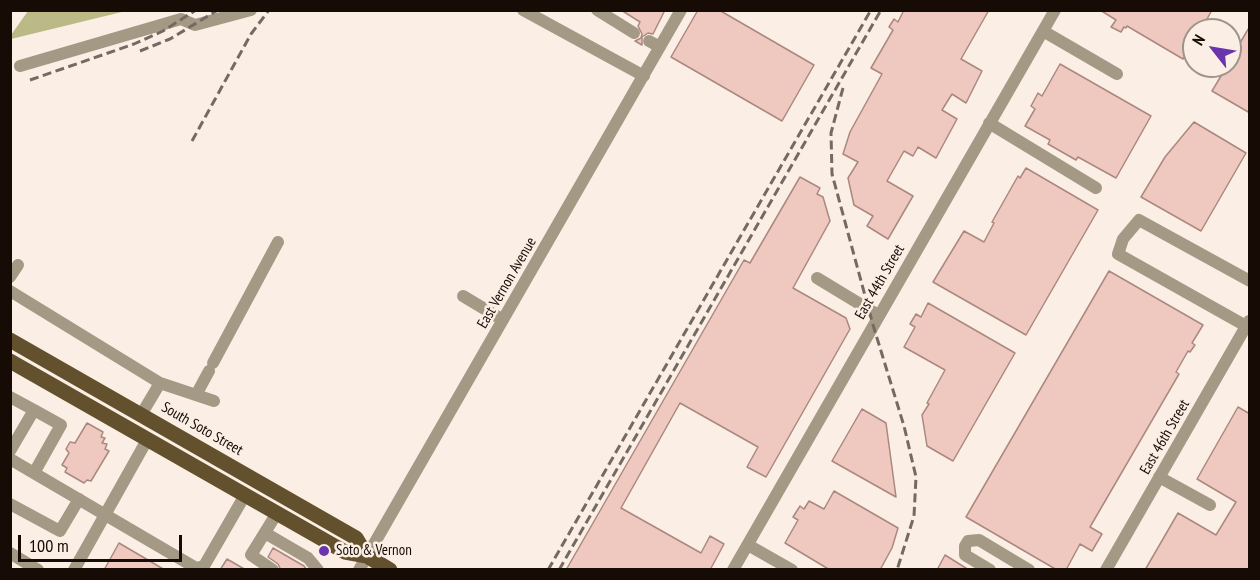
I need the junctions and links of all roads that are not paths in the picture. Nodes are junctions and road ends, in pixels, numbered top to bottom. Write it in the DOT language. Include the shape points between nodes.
graph roads {
  1 [pos="251,10"];
  2 [pos="523,10"];
  3 [pos="597,10"];
  4 [pos="681,10"];
  5 [pos="1054,10"];
  6 [pos="1043,31"];
  7 [pos="634,33"];
  8 [pos="20,66"];
  9 [pos="1116,74"];
  10 [pos="644,76"];
  11 [pos="989,123"];
  12 [pos="1095,188"];
  13 [pos="278,242"];
  14 [pos="18,265"];
  15 [pos="10,277"];
  16 [pos="817,278"];
  17 [pos="1250,281"];
  18 [pos="10,291"];
  19 [pos="463,296"];
  20 [pos="878,315"];
  21 [pos="503,320"];
  22 [pos="1248,323"];
  23 [pos="10,340"];
  24 [pos="12,365"];
  25 [pos="160,384"];
  26 [pos="196,395"];
  27 [pos="10,397"];
  28 [pos="214,401"];
  29 [pos="34,410"];
  30 [pos="141,415"];
  31 [pos="157,424"];
  32 [pos="147,440"];
  33 [pos="10,451"];
  34 [pos="10,459"];
  35 [pos="34,473"];
  36 [pos="1159,477"];
  37 [pos="245,495"];
  38 [pos="79,499"];
  39 [pos="10,504"];
  40 [pos="1210,505"];
  41 [pos="277,513"];
  42 [pos="105,514"];
  43 [pos="265,533"];
  44 [pos="748,545"];
  45 [pos="10,553"];
  46 [pos="363,563"];
  47 [pos="38,570"];
  48 [pos="74,570"];
  49 [pos="273,570"];
  50 [pos="318,570"];
  51 [pos="390,570"];
  52 [pos="733,570"];
  53 [pos="792,570"];
  54 [pos="990,570"];
  55 [pos="1029,570"];
  56 [pos="1106,570"];
  1 -- 8 [label="street" via="195,25 181,19"];
  2 -- 10 [label="street"];
  3 -- 7 [label="street"];
  4 -- 10 [label="street, East Vernon Avenue" via="655,44"];
  5 -- 6 [label="street, East 44th Street"];
  6 -- 9 [label="street"];
  6 -- 11 [label="street, East 44th Street"];
  10 -- 21 [label="street, East Vernon Avenue"];
  11 -- 12 [label="street"];
  11 -- 20 [label="street, East 44th Street"];
  13 -- 26 [label="street"];
  14 -- 15 [label="street"];
  16 -- 20 [label="street"];
  17 -- 22 [label="street" via="1139,220 1123,240 1118,254"];
  18 -- 25 [label="street"];
  19 -- 21 [label="street"];
  20 -- 44 [label="street, East 44th Street"];
  21 -- 46 [label="street, East Vernon Avenue"];
  22 -- 36 [label="street, East 46th Street"];
  23 -- 30 [label="main road, South Soto Street"];
  24 -- 32 [label="main road, South Soto Street"];
  25 -- 26 [label="street"];
  25 -- 30 [label="street"];
  26 -- 28 [label="street"];
  27 -- 29 [label="street"];
  29 -- 33 [label="street"];
  29 -- 35 [label="street" via="61,425"];
  30 -- 31 [label="main road, South Soto Street"];
  31 -- 32 [label="main road"];
  31 -- 46 [label="main road, South Soto Street" via="356,538"];
  32 -- 37 [label="main road, South Soto Street"];
  32 -- 42 [label="street"];
  34 -- 35 [label="street"];
  35 -- 38 [label="street"];
  36 -- 40 [label="street"];
  36 -- 56 [label="street, East 46th Street"];
  37 -- 41 [label="main road, South Soto Street"];
  37 -- 42 [label="street" via="204,566 196,568"];
  38 -- 39 [label="street" via="60,531"];
  38 -- 42 [label="street"];
  41 -- 43 [label="street"];
  41 -- 46 [label="main road, South Soto Street"];
  42 -- 48 [label="street"];
  43 -- 49 [label="street" via="251,555"];
  43 -- 50 [label="street" via="308,558"];
  44 -- 52 [label="street, East 44th Street"];
  44 -- 53 [label="street"];
  45 -- 47 [label="street"];
  46 -- 51 [label="main road, South Soto Street"];
  54 -- 55 [label="street" via="965,555 968,541 979,540"];
}
